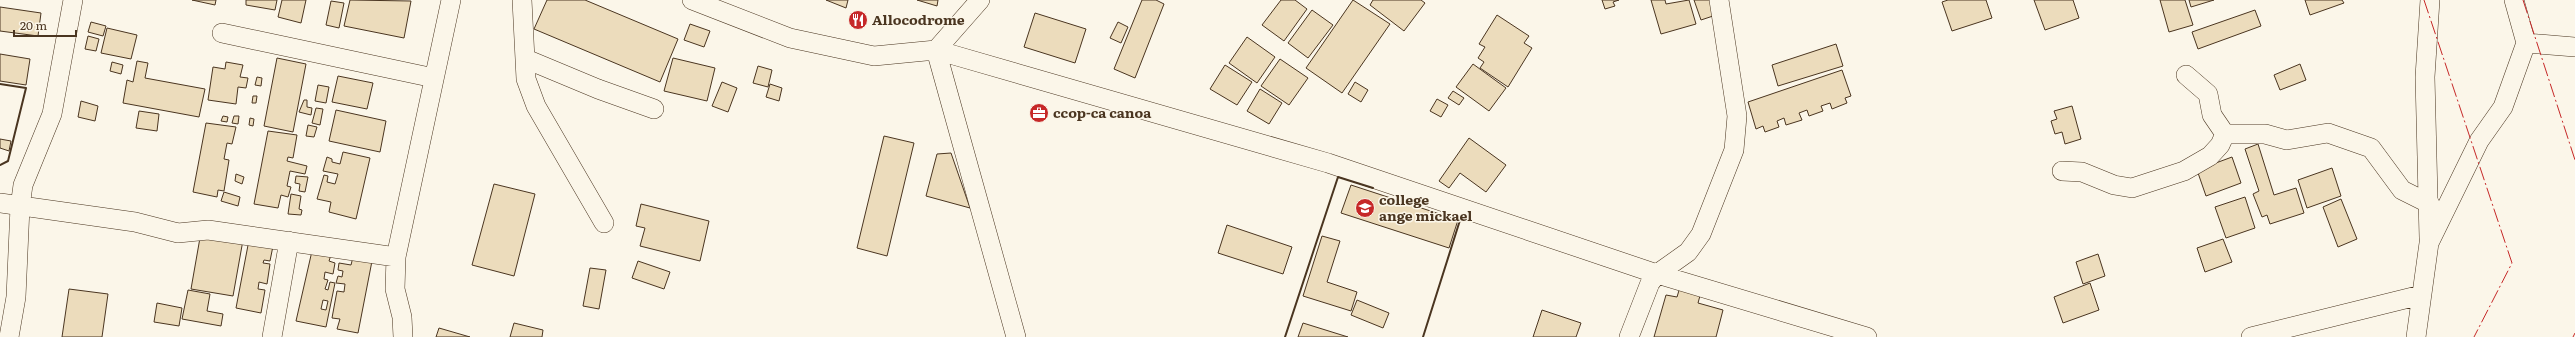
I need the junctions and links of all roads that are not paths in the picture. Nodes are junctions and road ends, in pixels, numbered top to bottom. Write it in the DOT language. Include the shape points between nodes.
graph roads {
  1 [pos="73,0"];
  2 [pos="451,0"];
  3 [pos="522,0"];
  4 [pos="692,0"];
  5 [pos="980,0"];
  6 [pos="1719,0"];
  7 [pos="2430,0"];
  8 [pos="2514,0"];
  9 [pos="222,33"];
  10 [pos="2526,43"];
  11 [pos="2575,47"];
  12 [pos="936,50"];
  13 [pos="526,59"];
  14 [pos="2186,74"];
  15 [pos="434,78"];
  16 [pos="654,108"];
  17 [pos="2225,134"];
  18 [pos="2062,171"];
  19 [pos="0,203"];
  20 [pos="2430,204"];
  21 [pos="20,207"];
  22 [pos="604,223"];
  23 [pos="289,241"];
  24 [pos="2428,243"];
  25 [pos="396,257"];
  26 [pos="1657,274"];
  27 [pos="2422,295"];
  28 [pos="9,337"];
  29 [pos="272,337"];
  30 [pos="403,337"];
  31 [pos="1016,337"];
  32 [pos="1629,337"];
  33 [pos="1867,337"];
  34 [pos="2251,337"];
  35 [pos="2416,337"];
  1 -- 21 [label="street" via="52,114 23,185"];
  2 -- 15 [label="street"];
  3 -- 13 [label="street"];
  4 -- 12 [label="street" via="790,38 874,56"];
  5 -- 12 [label="street"];
  6 -- 26 [label="street" via="1737,116 1734,150 1701,234 1688,252"];
  7 -- 20 [label="street" via="2425,77 2425,148"];
  8 -- 10 [label="street"];
  9 -- 15 [label="street"];
  10 -- 11 [label="street"];
  10 -- 24 [label="street" via="2503,107 2479,141"];
  12 -- 26 [label="street" via="1328,163"];
  12 -- 31 [label="street"];
  13 -- 16 [label="street" via="598,89"];
  13 -- 22 [label="street" via="526,79 536,106"];
  14 -- 17 [label="street" via="2208,94 2212,115"];
  15 -- 25 [label="street"];
  17 -- 18 [label="street" via="2220,145 2210,156 2184,172 2132,188 2114,185 2082,172"];
  17 -- 20 [label="street" via="2265,134 2287,140 2328,133 2371,148 2402,190"];
  19 -- 21 [label="street"];
  20 -- 24 [label="street"];
  21 -- 23 [label="street" via="135,222 178,233 208,230"];
  21 -- 28 [label="street" via="16,297"];
  23 -- 25 [label="street"];
  23 -- 29 [label="street"];
  24 -- 27 [label="street"];
  25 -- 30 [label="street" via="395,289 402,317"];
  26 -- 32 [label="street" via="1650,282"];
  26 -- 33 [label="street"];
  27 -- 34 [label="street"];
  27 -- 35 [label="street"];
}
